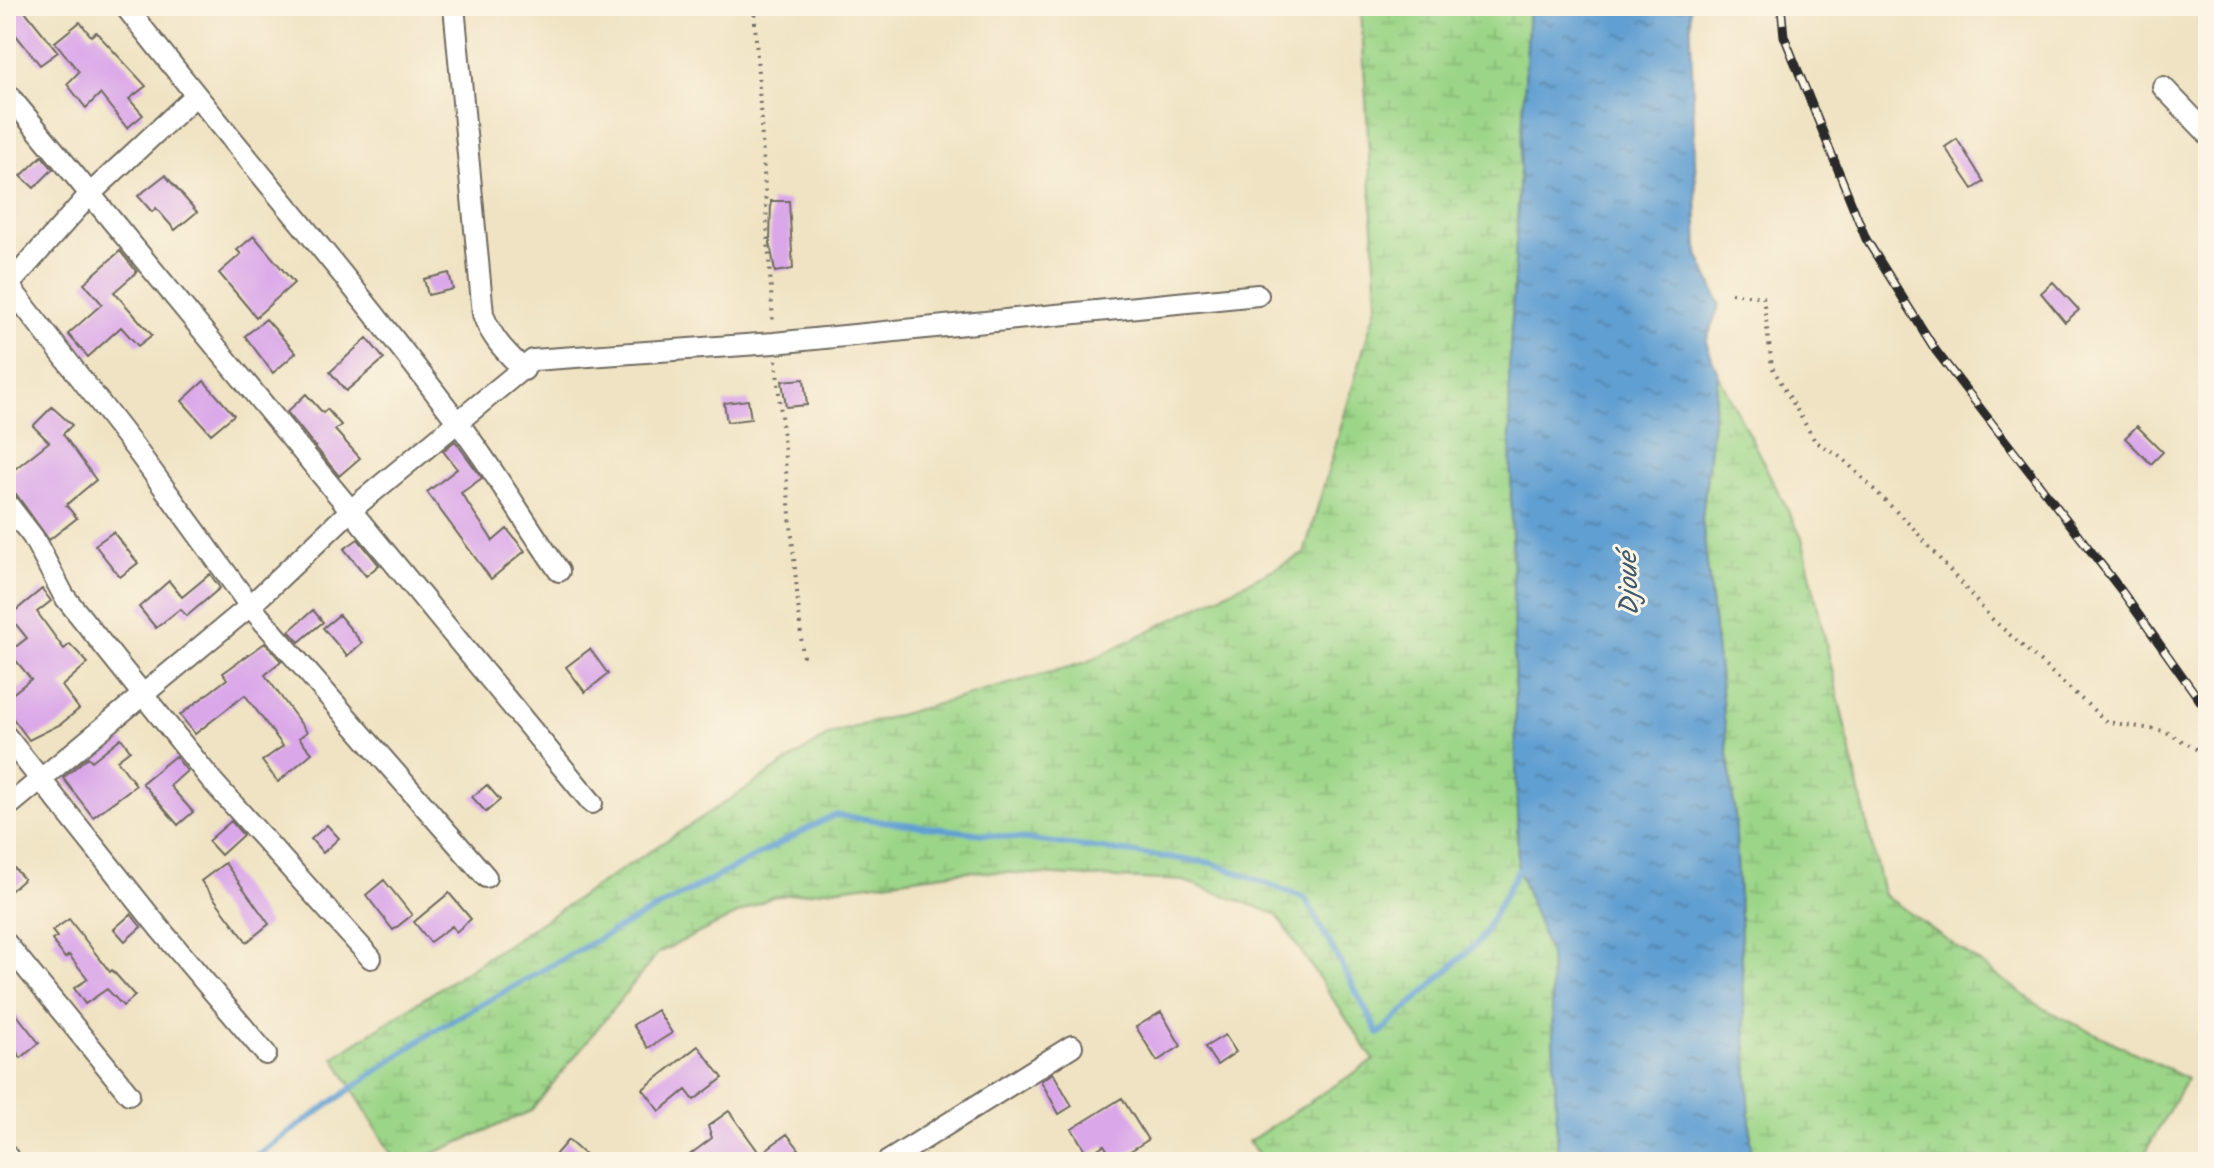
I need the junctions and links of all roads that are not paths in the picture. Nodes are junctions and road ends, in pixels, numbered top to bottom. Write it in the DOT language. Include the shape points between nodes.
graph roads {
  1 [pos="125,6"];
  2 [pos="454,6"];
  3 [pos="2163,87"];
  4 [pos="6,92"];
  5 [pos="195,96"];
  6 [pos="2208,134"];
  7 [pos="91,193"];
  8 [pos="7,285"];
  9 [pos="1258,295"];
  10 [pos="524,370"];
  11 [pos="458,422"];
  12 [pos="6,502"];
  13 [pos="351,510"];
  14 [pos="559,571"];
  15 [pos="250,606"];
  16 [pos="143,696"];
  17 [pos="6,736"];
  18 [pos="43,780"];
  19 [pos="592,803"];
  20 [pos="6,808"];
  21 [pos="486,877"];
  22 [pos="6,943"];
  23 [pos="371,958"];
  24 [pos="1072,1046"];
  25 [pos="266,1054"];
  26 [pos="129,1094"];
  27 [pos="6,1155"];
  28 [pos="12,1162"];
  29 [pos="887,1162"];
  1 -- 5 [label="street"];
  2 -- 10 [label="street" via="483,314 489,331"];
  3 -- 6 [label="street"];
  4 -- 7 [label="street"];
  5 -- 7 [label="street"];
  5 -- 11 [label="street"];
  7 -- 8 [label="street"];
  7 -- 13 [label="street"];
  8 -- 15 [label="street"];
  9 -- 10 [label="street" via="774,343 533,360"];
  10 -- 11 [label="street"];
  11 -- 13 [label="street"];
  11 -- 14 [label="street"];
  12 -- 16 [label="street" via="33,537 64,596"];
  13 -- 15 [label="street"];
  13 -- 19 [label="street"];
  15 -- 16 [label="street"];
  15 -- 21 [label="street"];
  16 -- 18 [label="street"];
  16 -- 23 [label="street"];
  17 -- 18 [label="street"];
  18 -- 20 [label="street"];
  18 -- 25 [label="street"];
  22 -- 26 [label="street"];
  24 -- 29 [label="street"];
  27 -- 28 [label="street"];
}
